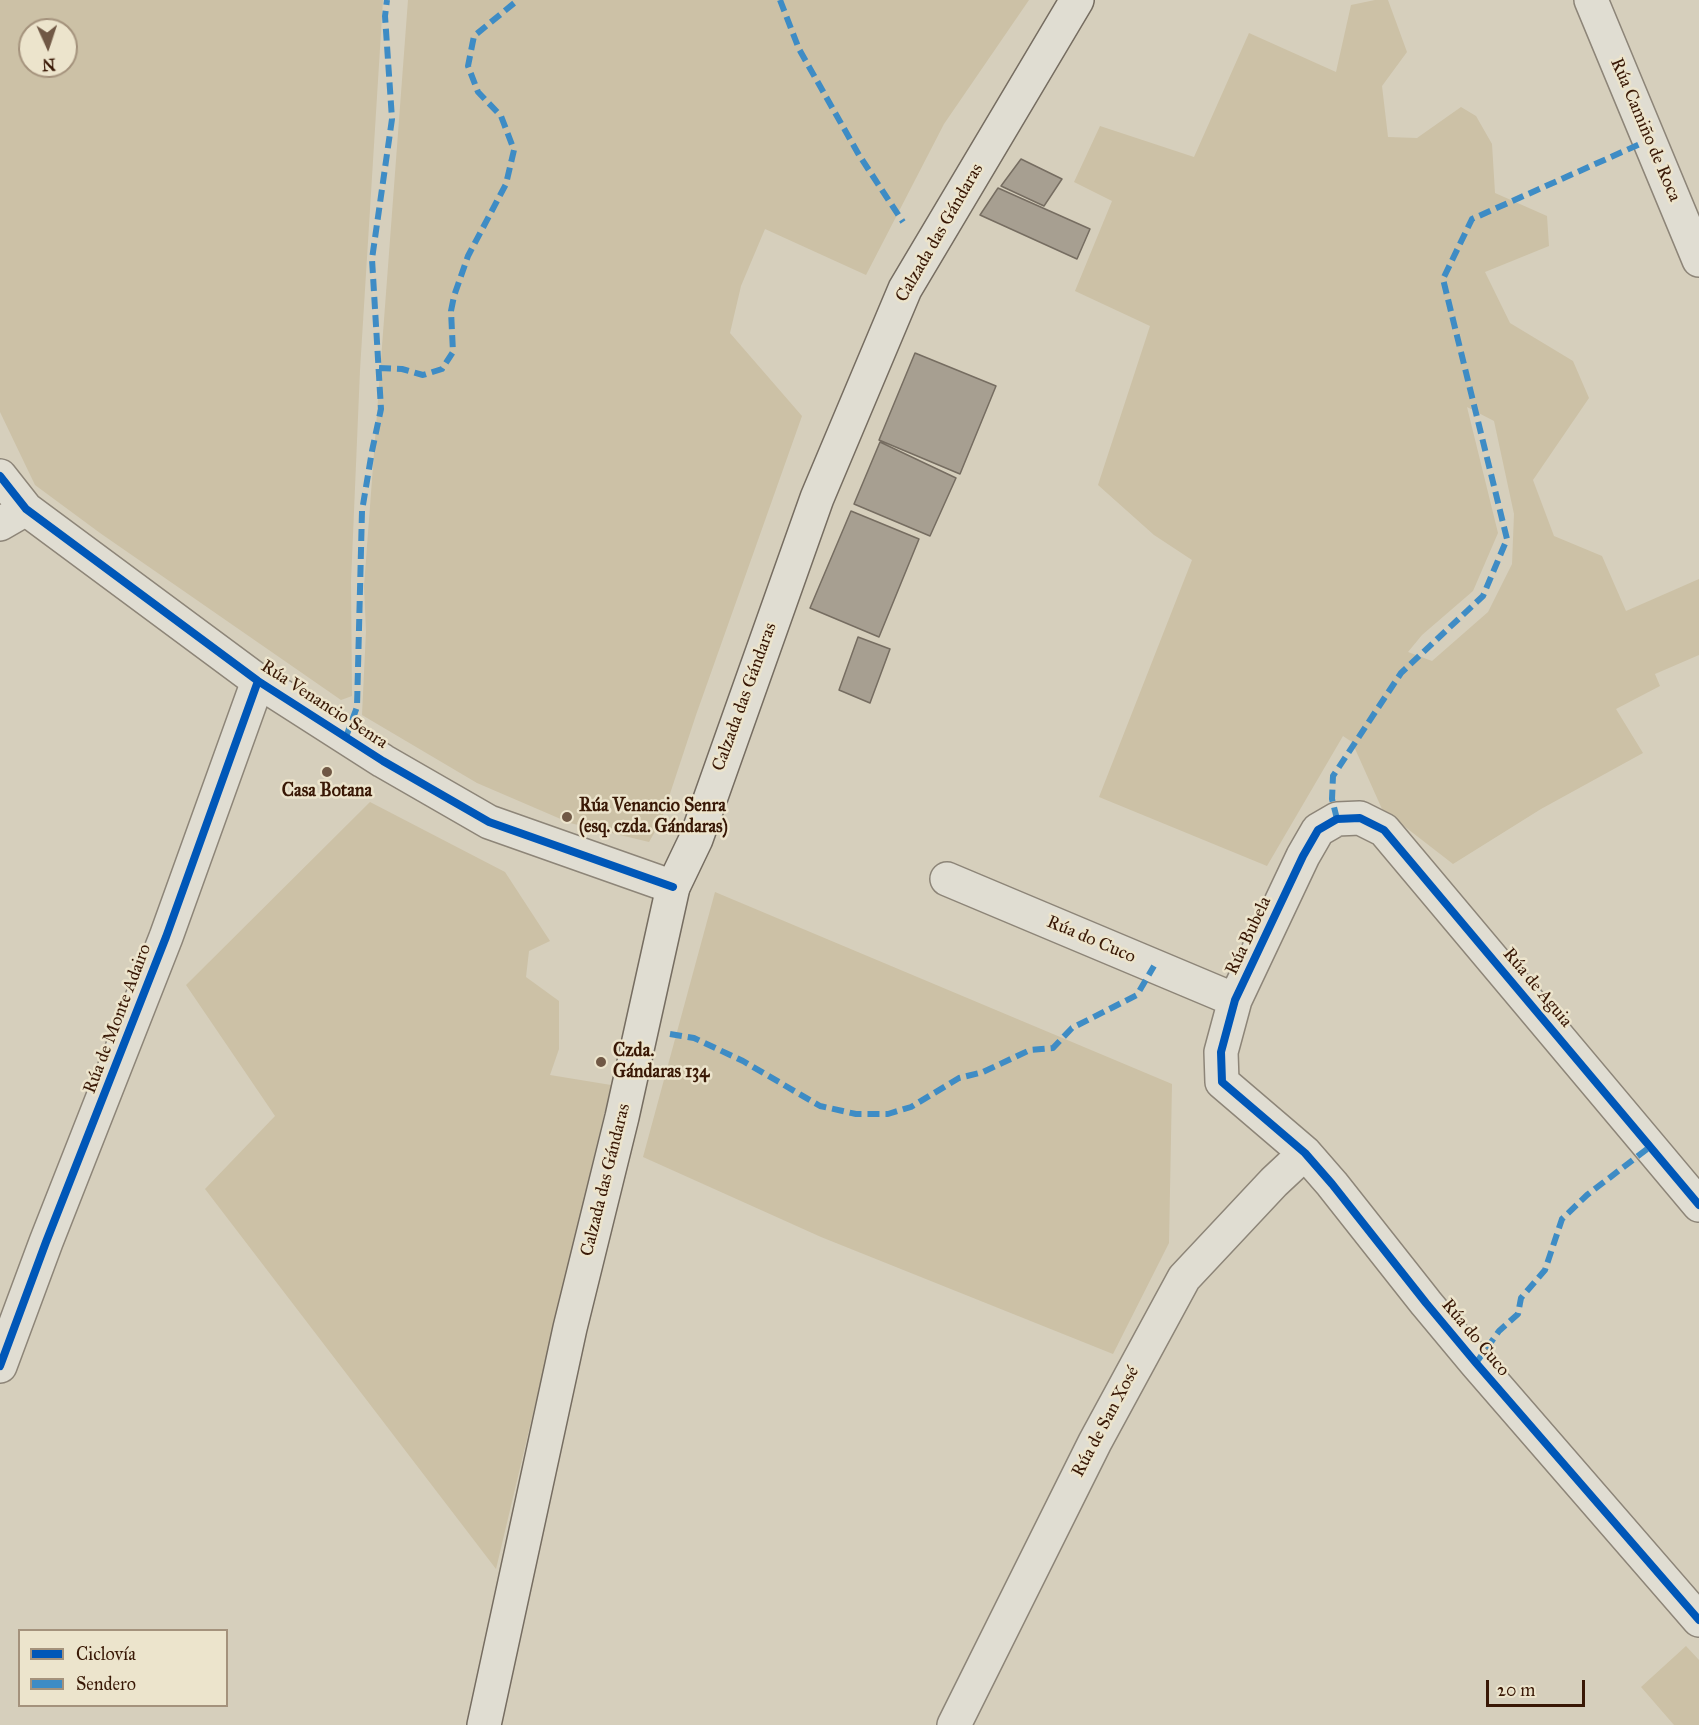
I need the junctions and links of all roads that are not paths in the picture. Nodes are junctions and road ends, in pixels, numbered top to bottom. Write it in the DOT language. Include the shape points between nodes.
graph roads {
  1 [pos="1077,0"];
  2 [pos="1591,0"];
  3 [pos="1699,260"];
  4 [pos="0,476"];
  5 [pos="13,517"];
  6 [pos="258,681"];
  7 [pos="1337,819"];
  8 [pos="947,879"];
  9 [pos="674,887"];
  10 [pos="1235,1000"];
  11 [pos="1222,1082"];
  12 [pos="1305,1153"];
  13 [pos="1699,1205"];
  14 [pos="0,1366"];
  15 [pos="1699,1620"];
  16 [pos="484,1725"];
  17 [pos="954,1725"];
  1 -- 9 [label="street, Calzada das Gándaras" via="905,289 817,498 696,839"];
  2 -- 3 [label="street, Rúa Camiño de Roca"];
  4 -- 5 [label="street, Rúa Venancio Senra"];
  5 -- 6 [label="street, Rúa Venancio Senra"];
  6 -- 9 [label="street, Rúa Venancio Senra" via="383,761 489,822"];
  6 -- 14 [label="street, Rúa de Monte Adairo" via="166,937"];
  7 -- 10 [label="street, Rúa Bubela" via="1318,830"];
  7 -- 13 [label="street, Rúa de Aguia" via="1359,818 1383,830"];
  8 -- 10 [label="street, Rúa do Cuco"];
  9 -- 16 [label="street, Calzada das Gándaras" via="570,1328"];
  10 -- 11 [label="street, Rúa Bubela" via="1221,1053"];
  11 -- 12 [label="street, Rúa do Cuco"];
  12 -- 15 [label="street, Rúa do Cuco" via="1476,1364"];
  12 -- 17 [label="street, Rúa de San Xosé" via="1184,1278 1095,1442"];
}
